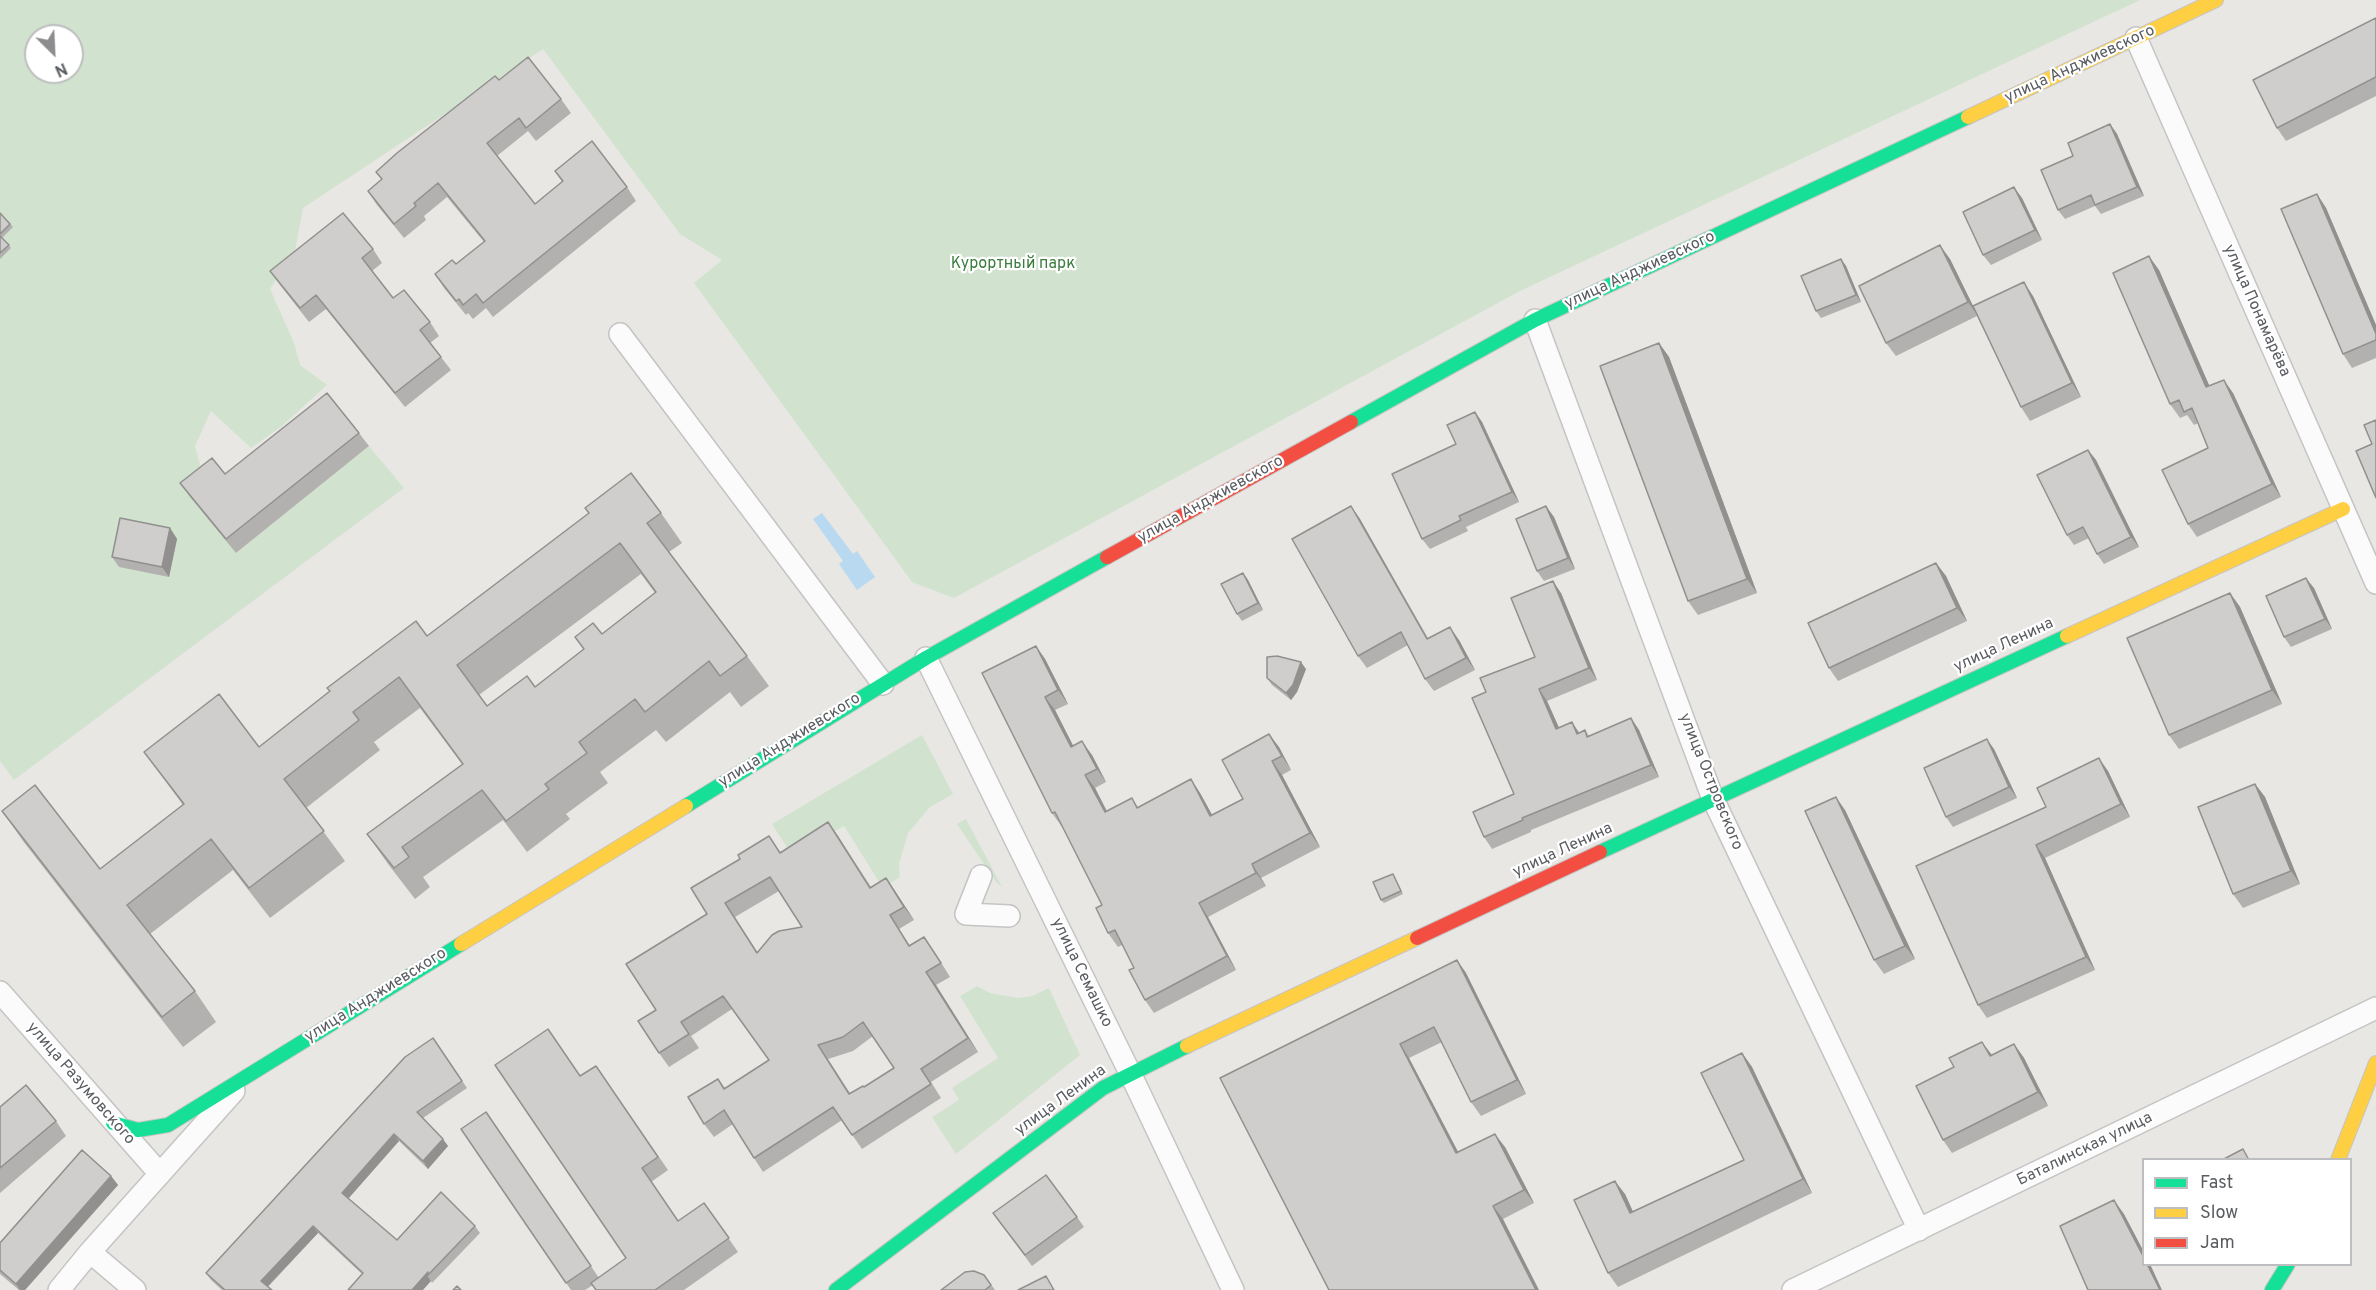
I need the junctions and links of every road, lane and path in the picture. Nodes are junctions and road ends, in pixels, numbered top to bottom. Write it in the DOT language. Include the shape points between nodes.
graph roads {
  1 [pos="2216,0"];
  2 [pos="2136,38"];
  3 [pos="1534,320"];
  4 [pos="620,334"];
  5 [pos="2343,509"];
  6 [pos="2376,584"];
  7 [pos="926,658"];
  8 [pos="883,684"];
  9 [pos="1713,799"];
  10 [pos="981,876"];
  11 [pos="1009,916"];
  12 [pos="0,992"];
  13 [pos="2376,1008"];
  14 [pos="2376,1063"];
  15 [pos="1130,1072"];
  16 [pos="248,1075"];
  17 [pos="2376,1105"];
  18 [pos="113,1123"];
  19 [pos="2347,1141"];
  20 [pos="2339,1158"];
  21 [pos="160,1174"];
  22 [pos="1919,1230"];
  23 [pos="90,1252"];
  24 [pos="2287,1266"];
  25 [pos="59,1290"];
  26 [pos="135,1290"];
  27 [pos="836,1290"];
  28 [pos="1233,1290"];
  29 [pos="1793,1290"];
  30 [pos="2272,1290"];
  1 -- 2 [label="street, улица Анджиевского"];
  2 -- 3 [label="street, улица Анджиевского"];
  2 -- 5 [label="street, улица Понамарёва"];
  3 -- 7 [label="street, улица Анджиевского"];
  3 -- 9 [label="street, улица Островского"];
  4 -- 8 [label="street"];
  5 -- 6 [label="street, улица Понамарёва"];
  5 -- 9 [label="street, улица Ленина"];
  7 -- 8 [label="street, улица Анджиевского"];
  7 -- 15 [label="street, улица Семашко"];
  8 -- 16 [label="street, улица Анджиевского"];
  9 -- 15 [label="street, улица Ленина"];
  9 -- 22 [label="street, улица Островского"];
  10 -- 11 [label="street" via="966,914"];
  12 -- 18 [label="street, улица Разумовского"];
  13 -- 22 [label="street, Баталинская улица"];
  14 -- 19 [label="street"];
  15 -- 27 [label="street, улица Ленина" via="1103,1088"];
  15 -- 28 [label="street, улица Семашко"];
  16 -- 18 [label="street, улица Анджиевского" via="168,1125 138,1130"];
  16 -- 21 [label="street, улица Анджиевского"];
  17 -- 19 [label="street"];
  18 -- 21 [label="street, улица Разумовского"];
  19 -- 20 [label="street"];
  21 -- 23 [label="street, улица Анджиевского"];
  22 -- 29 [label="street, Баталинская улица"];
  23 -- 25 [label="street, улица Анджиевского"];
  23 -- 26 [label="street"];
  24 -- 30 [label="street"];
}
